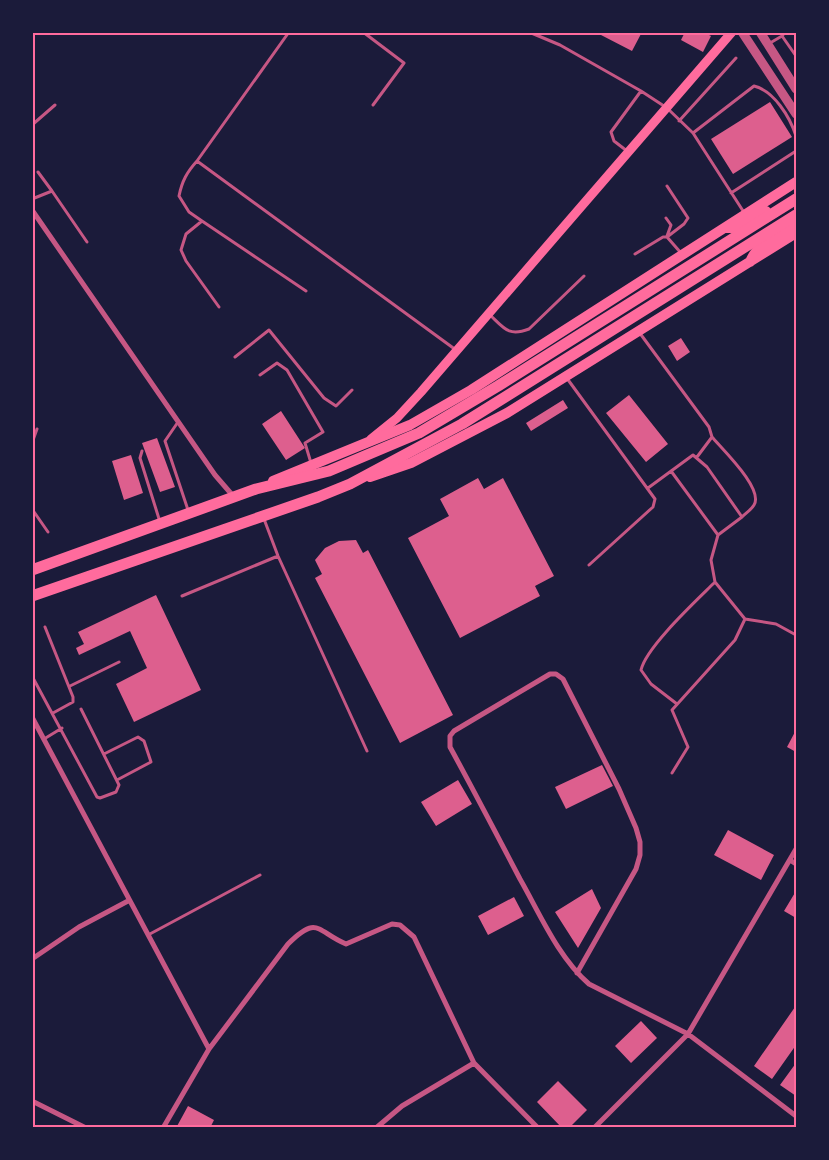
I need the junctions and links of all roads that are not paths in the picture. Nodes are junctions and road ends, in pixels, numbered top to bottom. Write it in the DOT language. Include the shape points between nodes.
graph roads {
  1 [pos="289,32"];
  2 [pos="363,32"];
  3 [pos="529,32"];
  4 [pos="732,32"];
  5 [pos="742,32"];
  6 [pos="760,32"];
  7 [pos="784,34"];
  8 [pos="768,44"];
  9 [pos="796,56"];
  10 [pos="736,58"];
  11 [pos="777,84"];
  12 [pos="796,89"];
  13 [pos="641,91"];
  14 [pos="768,91"];
  15 [pos="55,105"];
  16 [pos="373,105"];
  17 [pos="667,108"];
  18 [pos="796,114"];
  19 [pos="680,121"];
  20 [pos="32,125"];
  21 [pos="693,133"];
  22 [pos="796,136"];
  23 [pos="796,151"];
  24 [pos="629,152"];
  25 [pos="197,161"];
  26 [pos="38,172"];
  27 [pos="796,182"];
  28 [pos="667,186"];
  29 [pos="52,191"];
  30 [pos="731,193"];
  31 [pos="796,193"];
  32 [pos="32,199"];
  33 [pos="796,199"];
  34 [pos="32,210"];
  35 [pos="745,214"];
  36 [pos="796,215"];
  37 [pos="666,218"];
  38 [pos="202,222"];
  39 [pos="796,224"];
  40 [pos="726,228"];
  41 [pos="796,233"];
  42 [pos="666,237"];
  43 [pos="87,242"];
  44 [pos="635,254"];
  45 [pos="683,256"];
  46 [pos="750,263"];
  47 [pos="584,276"];
  48 [pos="306,291"];
  49 [pos="219,307"];
  50 [pos="488,314"];
  51 [pos="638,331"];
  52 [pos="456,351"];
  53 [pos="235,357"];
  54 [pos="260,375"];
  55 [pos="565,377"];
  56 [pos="352,390"];
  57 [pos="179,421"];
  58 [pos="37,429"];
  59 [pos="712,437"];
  60 [pos="32,444"];
  61 [pos="364,445"];
  62 [pos="142,451"];
  63 [pos="697,457"];
  64 [pos="312,464"];
  65 [pos="671,471"];
  66 [pos="350,484"];
  67 [pos="648,488"];
  68 [pos="256,489"];
  69 [pos="234,497"];
  70 [pos="32,509"];
  71 [pos="190,514"];
  72 [pos="263,516"];
  73 [pos="742,517"];
  74 [pos="160,524"];
  75 [pos="48,532"];
  76 [pos="718,535"];
  77 [pos="278,556"];
  78 [pos="590,566"];
  79 [pos="33,568"];
  80 [pos="715,582"];
  81 [pos="32,596"];
  82 [pos="182,596"];
  83 [pos="745,619"];
  84 [pos="45,627"];
  85 [pos="796,635"];
  86 [pos="119,662"];
  87 [pos="32,676"];
  88 [pos="70,686"];
  89 [pos="677,704"];
  90 [pos="81,708"];
  91 [pos="53,713"];
  92 [pos="32,717"];
  93 [pos="62,728"];
  94 [pos="44,740"];
  95 [pos="367,751"];
  96 [pos="104,754"];
  97 [pos="672,773"];
  98 [pos="117,780"];
  99 [pos="796,849"];
  100 [pos="790,860"];
  101 [pos="796,864"];
  102 [pos="260,875"];
  103 [pos="128,901"];
  104 [pos="147,935"];
  105 [pos="32,959"];
  106 [pos="577,973"];
  107 [pos="688,1034"];
  108 [pos="209,1049"];
  109 [pos="474,1063"];
  110 [pos="32,1102"];
  111 [pos="796,1116"];
  112 [pos="86,1128"];
  113 [pos="163,1128"];
  114 [pos="376,1128"];
  115 [pos="538,1128"];
  116 [pos="594,1128"];
  1 -- 25 [label="lane"];
  2 -- 16 [label="lane" via="404,63"];
  3 -- 13 [label="lane" via="560,45"];
  4 -- 17 [label="main road"];
  5 -- 11 [label="street"];
  6 -- 8 [label="street"];
  7 -- 8 [label="lane"];
  7 -- 9 [label="lane"];
  8 -- 12 [label="street"];
  10 -- 19 [label="lane"];
  11 -- 14 [label="lane"];
  11 -- 18 [label="street"];
  13 -- 17 [label="lane"];
  13 -- 24 [label="lane" via="611,132 614,141"];
  14 -- 21 [label="lane" via="754,86"];
  14 -- 22 [label="lane" via="793,126"];
  15 -- 20 [label="lane"];
  17 -- 19 [label="lane"];
  17 -- 24 [label="main road"];
  19 -- 21 [label="lane"];
  21 -- 30 [label="lane"];
  23 -- 30 [label="lane"];
  24 -- 50 [label="main road"];
  25 -- 38 [label="lane" via="181,183 179,196 189,212"];
  25 -- 52 [label="lane"];
  26 -- 29 [label="lane"];
  27 -- 35 [label="main road"];
  28 -- 42 [label="lane" via="688,218"];
  29 -- 32 [label="lane"];
  29 -- 43 [label="lane"];
  30 -- 35 [label="lane"];
  31 -- 40 [label="main road" via="743,225"];
  33 -- 68 [label="highway" via="418,433 338,468"];
  34 -- 57 [label="street"];
  35 -- 40 [label="main road"];
  36 -- 66 [label="highway" via="462,424"];
  37 -- 42 [label="lane" via="671,224"];
  38 -- 48 [label="lane"];
  38 -- 49 [label="lane" via="186,234 181,250"];
  39 -- 46 [label="main road" via="761,247"];
  40 -- 45 [label="main road"];
  41 -- 46 [label="main road"];
  42 -- 44 [label="lane"];
  42 -- 45 [label="lane"];
  45 -- 61 [label="main road" via="471,390 410,425"];
  46 -- 51 [label="main road"];
  47 -- 50 [label="lane" via="529,329 511,333"];
  50 -- 52 [label="main road"];
  51 -- 55 [label="main road"];
  51 -- 59 [label="lane" via="694,404"];
  52 -- 61 [label="main road" via="397,418"];
  53 -- 56 [label="lane" via="268,330 324,398 336,406"];
  54 -- 64 [label="lane" via="277,363 287,370 324,432 305,443"];
  55 -- 66 [label="main road" via="507,413 411,464"];
  55 -- 67 [label="lane"];
  57 -- 69 [label="street"];
  57 -- 71 [label="lane" via="165,441"];
  58 -- 60 [label="lane"];
  59 -- 63 [label="lane"];
  59 -- 73 [label="lane" via="748,479 756,495 754,505"];
  61 -- 64 [label="main road"];
  62 -- 74 [label="lane" via="140,458"];
  63 -- 65 [label="lane" via="693,455"];
  63 -- 73 [label="lane" via="707,466"];
  64 -- 68 [label="main road"];
  65 -- 67 [label="lane"];
  65 -- 76 [label="lane"];
  66 -- 72 [label="highway"];
  67 -- 78 [label="lane" via="655,499 653,507"];
  68 -- 69 [label="highway"];
  69 -- 71 [label="highway"];
  70 -- 75 [label="lane"];
  71 -- 74 [label="highway"];
  72 -- 77 [label="lane"];
  72 -- 81 [label="highway"];
  73 -- 76 [label="lane"];
  74 -- 79 [label="highway"];
  76 -- 80 [label="lane" via="712,560"];
  77 -- 82 [label="lane"];
  77 -- 95 [label="lane"];
  80 -- 83 [label="lane"];
  80 -- 89 [label="lane" via="642,665 645,678"];
  83 -- 85 [label="lane" via="776,624"];
  83 -- 89 [label="lane" via="735,640"];
  84 -- 88 [label="lane"];
  86 -- 88 [label="lane"];
  87 -- 91 [label="lane"];
  88 -- 91 [label="lane" via="73,702"];
  89 -- 97 [label="lane" via="672,713 688,747"];
  90 -- 96 [label="lane"];
  91 -- 93 [label="lane"];
  92 -- 94 [label="street"];
  93 -- 94 [label="lane"];
  93 -- 98 [label="lane" via="97,796 100,798 116,792 120,788"];
  94 -- 103 [label="street"];
  96 -- 98 [label="lane"];
  96 -- 98 [label="lane" via="138,737 144,742 151,762"];
  99 -- 100 [label="street"];
  100 -- 101 [label="street"];
  100 -- 107 [label="street"];
  102 -- 104 [label="lane"];
  103 -- 104 [label="street"];
  103 -- 105 [label="street" via="79,927"];
  104 -- 108 [label="street"];
  106 -- 106 [label="street" via="636,869 640,842 619,789 563,680 556,674 550,674 454,731 450,736 450,747 540,915"];
  106 -- 107 [label="street" via="589,984"];
  107 -- 111 [label="street"];
  107 -- 116 [label="street"];
  108 -- 109 [label="street" via="302,930 321,929 346,944 392,924 400,925 414,937"];
  108 -- 113 [label="street"];
  109 -- 114 [label="street" via="402,1106"];
  109 -- 115 [label="street"];
  110 -- 112 [label="street"];
}
